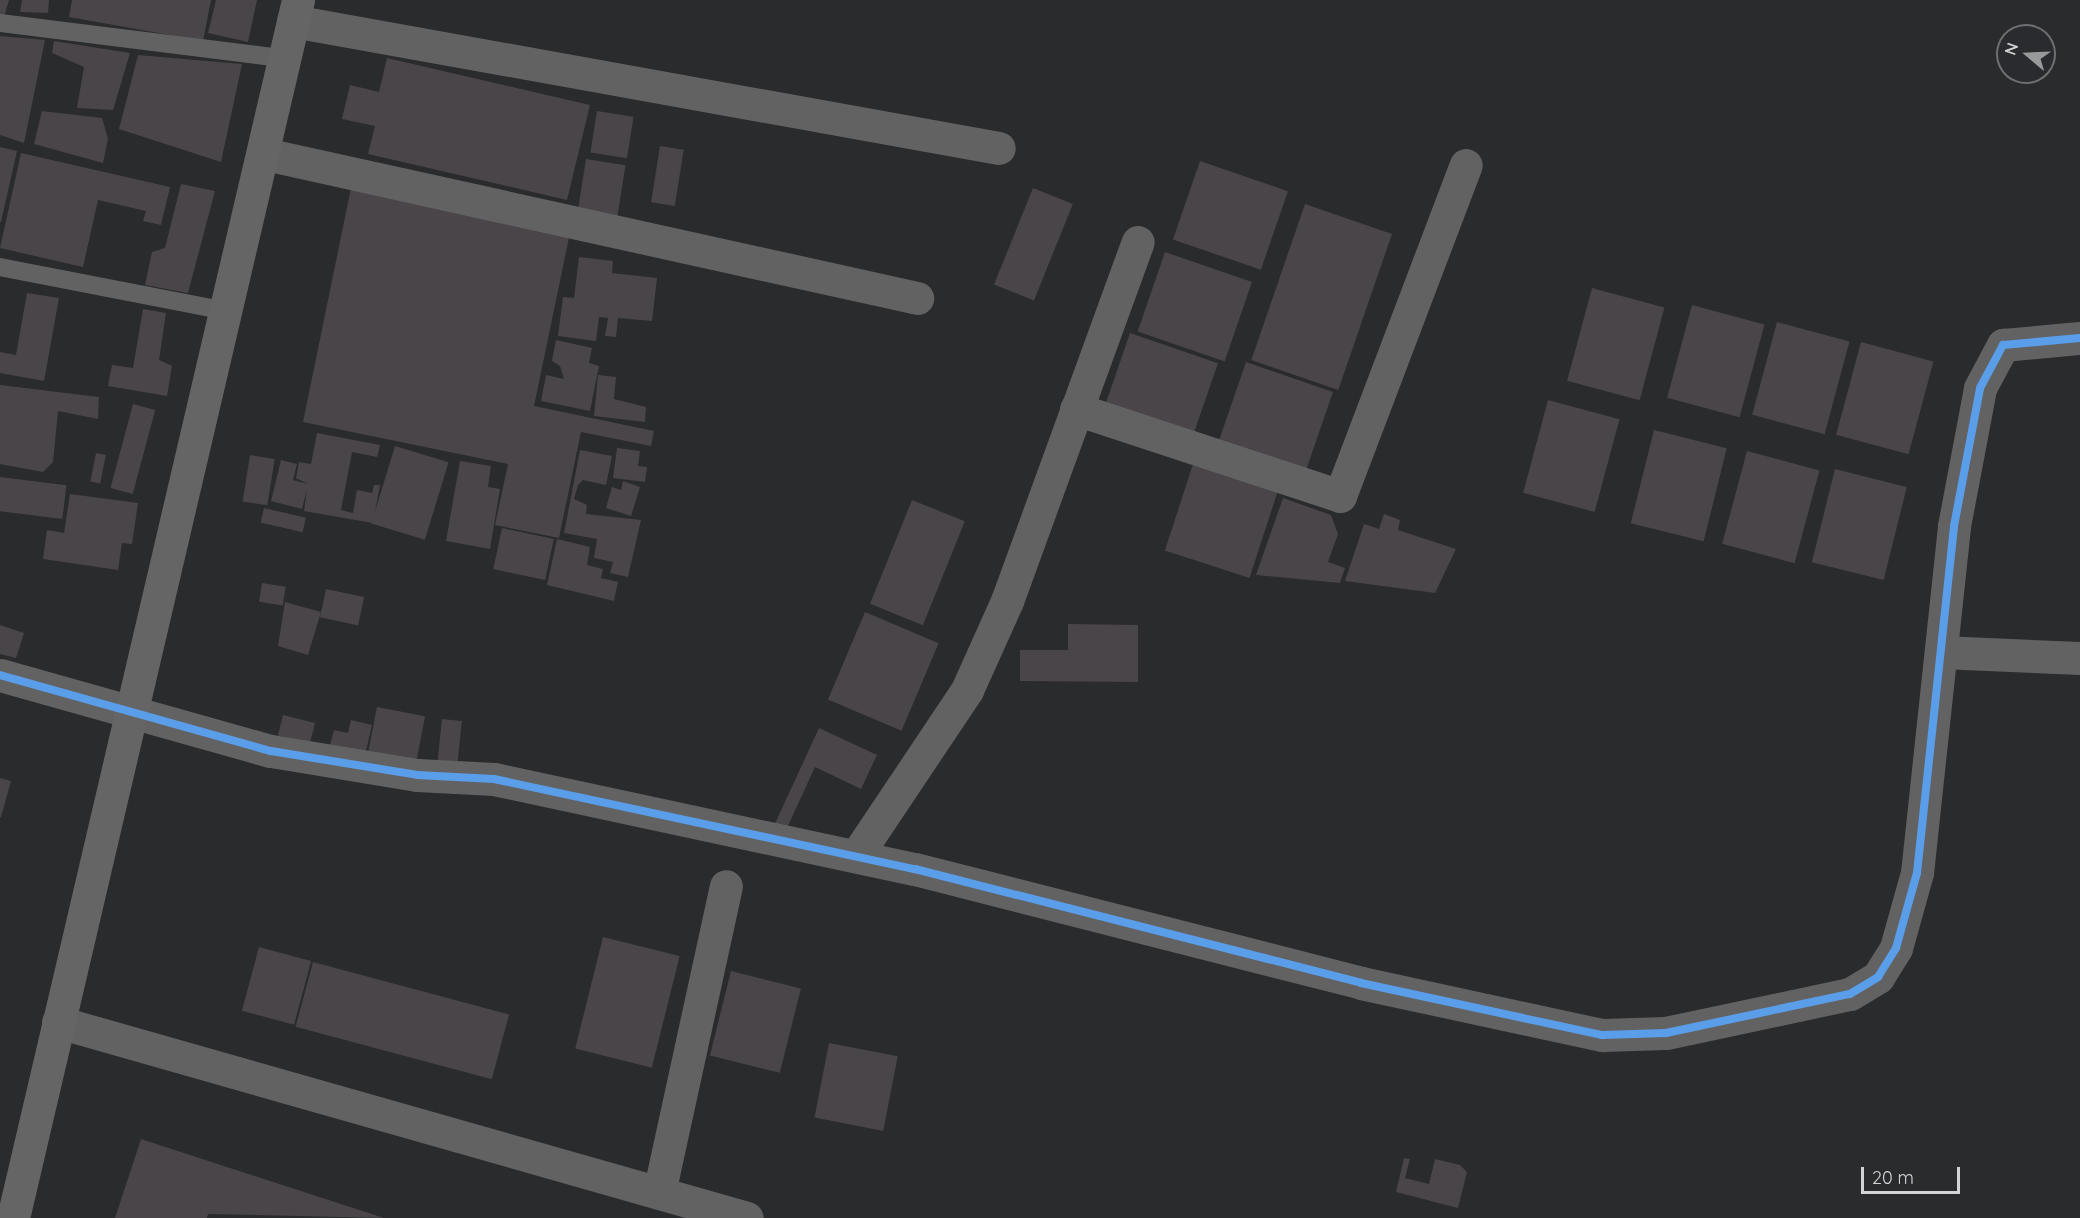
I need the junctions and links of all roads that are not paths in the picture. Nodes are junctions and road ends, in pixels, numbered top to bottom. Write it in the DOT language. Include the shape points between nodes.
graph roads {
  1 [pos="296,10"];
  2 [pos="0,23"];
  3 [pos="287,59"];
  4 [pos="999,148"];
  5 [pos="265,154"];
  6 [pos="1466,165"];
  7 [pos="1138,242"];
  8 [pos="0,267"];
  9 [pos="917,298"];
  10 [pos="226,311"];
  11 [pos="2080,338"];
  12 [pos="1076,409"];
  13 [pos="1941,652"];
  14 [pos="2080,658"];
  15 [pos="0,675"];
  16 [pos="130,711"];
  17 [pos="856,856"];
  18 [pos="726,886"];
  19 [pos="58,1022"];
  20 [pos="659,1193"];
  21 [pos="13,1218"];
  22 [pos="747,1218"];
  1 -- 3 [label="main road"];
  1 -- 4 [label="street"];
  2 -- 3 [label="lane"];
  3 -- 5 [label="main road"];
  5 -- 9 [label="street"];
  5 -- 10 [label="main road"];
  6 -- 12 [label="street" via="1340,496"];
  7 -- 12 [label="street"];
  8 -- 10 [label="lane"];
  10 -- 16 [label="main road"];
  11 -- 13 [label="street" via="2002,345 1986,368 1954,526"];
  12 -- 17 [label="street" via="1007,602 967,690"];
  13 -- 14 [label="street"];
  13 -- 17 [label="street" via="1917,873 1908,917 1878,977 1850,994 1666,1033 1602,1035 1372,985"];
  15 -- 16 [label="street"];
  16 -- 17 [label="street" via="271,751 417,775 494,778"];
  16 -- 19 [label="main road"];
  18 -- 20 [label="street"];
  19 -- 20 [label="street"];
  19 -- 21 [label="main road"];
  20 -- 22 [label="street"];
}
